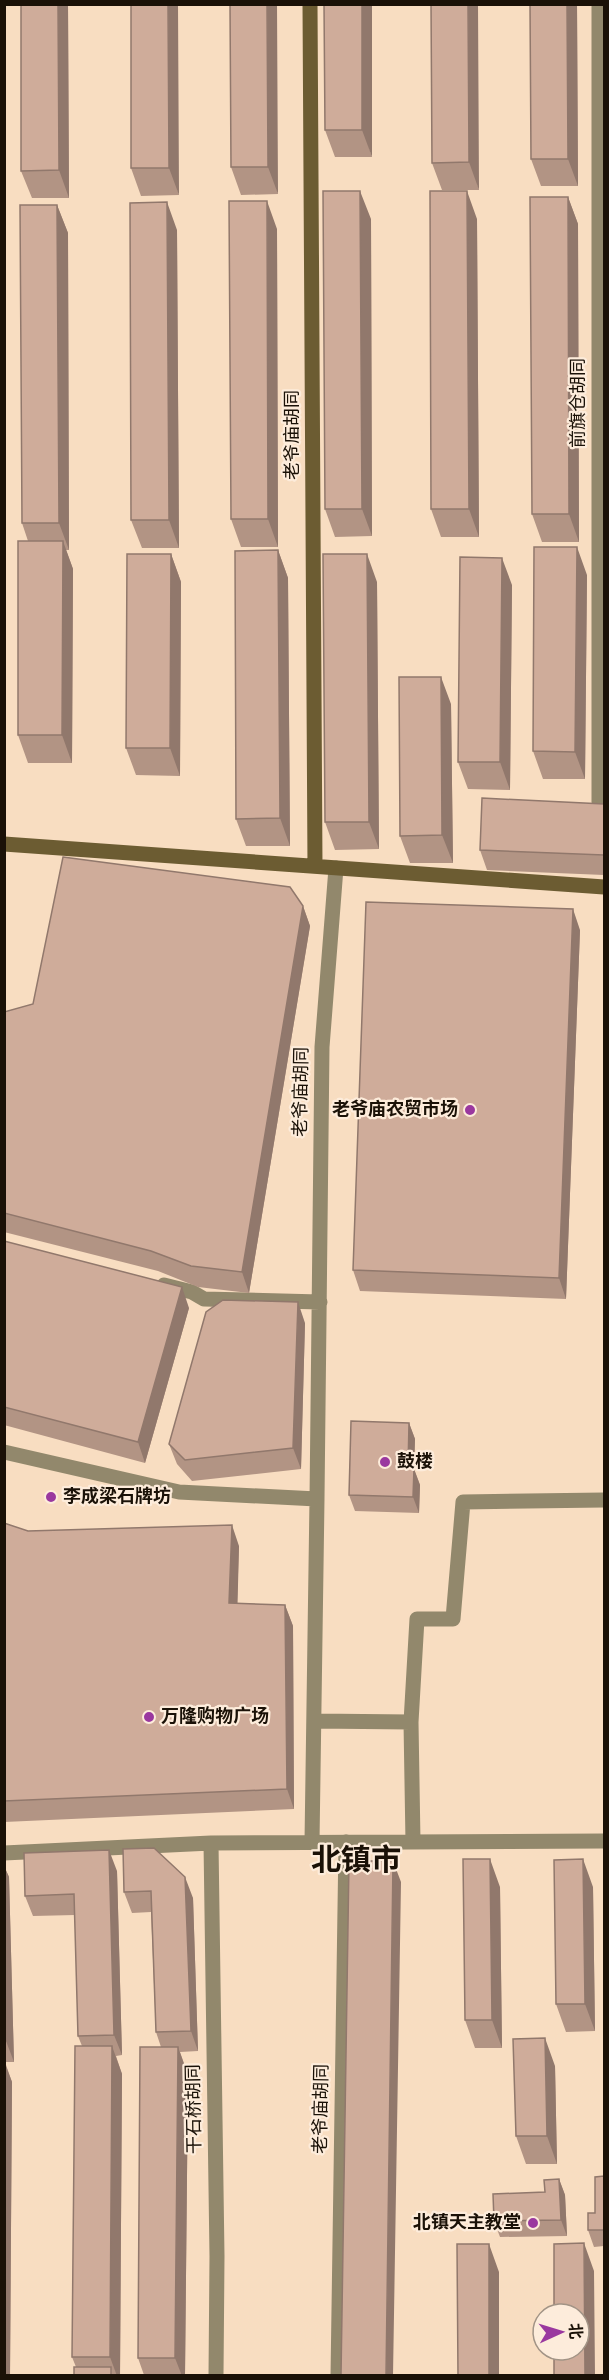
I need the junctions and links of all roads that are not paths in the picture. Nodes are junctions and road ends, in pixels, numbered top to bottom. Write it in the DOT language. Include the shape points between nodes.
graph roads {
  1 [pos="310,4"];
  2 [pos="599,4"];
  3 [pos="599,802"];
  4 [pos="4,844"];
  5 [pos="315,866"];
  6 [pos="336,868"];
  7 [pos="604,887"];
  8 [pos="148,1281"];
  9 [pos="320,1310"];
  10 [pos="4,1452"];
  11 [pos="317,1499"];
  12 [pos="604,1500"];
  13 [pos="315,1721"];
  14 [pos="411,1722"];
  15 [pos="604,1841"];
  16 [pos="312,1842"];
  17 [pos="346,1842"];
  18 [pos="412,1842"];
  19 [pos="211,1843"];
  20 [pos="4,1853"];
  21 [pos="216,2376"];
  22 [pos="338,2376"];
  1 -- 5 [label="street, 老爷庙胡同"];
  2 -- 3 [label="street, 前旗仓胡同"];
  4 -- 5 [label="street"];
  5 -- 6 [label="street"];
  6 -- 7 [label="street"];
  6 -- 9 [label="street, 老爷庙胡同" via="322,1047"];
  8 -- 9 [label="street" via="204,1299"];
  9 -- 11 [label="street, 老爷庙胡同"];
  10 -- 11 [label="street" via="179,1492"];
  11 -- 13 [label="street, 老爷庙胡同"];
  12 -- 14 [label="street" via="463,1502 453,1619 417,1619"];
  13 -- 14 [label="street"];
  13 -- 16 [label="street, 老爷庙胡同"];
  14 -- 18 [label="street"];
  15 -- 18 [label="street"];
  16 -- 17 [label="street"];
  16 -- 19 [label="street"];
  17 -- 18 [label="street"];
  17 -- 22 [label="street, 老爷庙胡同"];
  19 -- 20 [label="street"];
  19 -- 21 [label="street, 干石桥胡同"];
}
